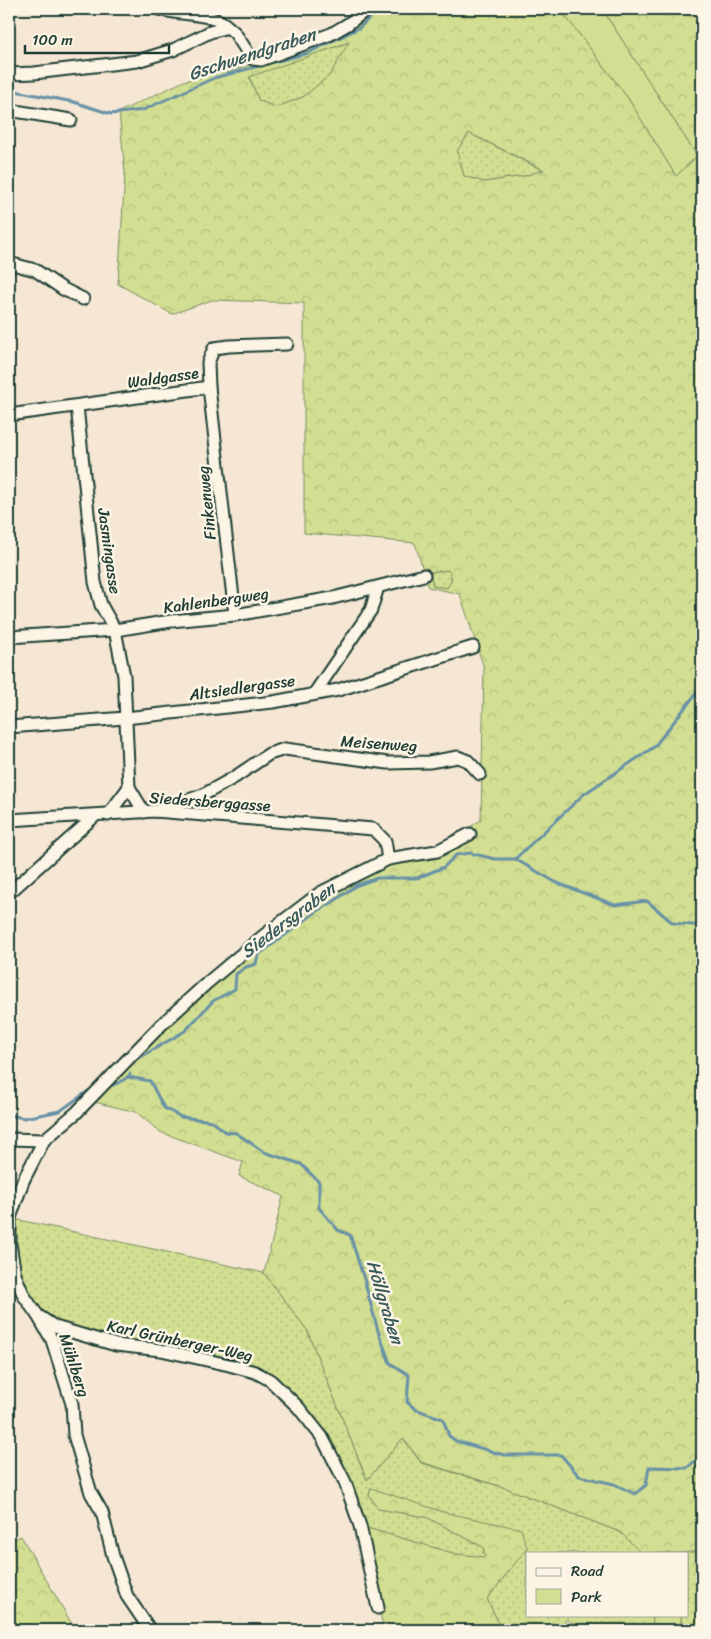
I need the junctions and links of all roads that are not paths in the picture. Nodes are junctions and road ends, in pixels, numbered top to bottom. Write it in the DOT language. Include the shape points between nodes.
graph roads {
  1 [pos="159,9"];
  2 [pos="367,9"];
  3 [pos="228,27"];
  4 [pos="9,74"];
  5 [pos="9,110"];
  6 [pos="71,120"];
  7 [pos="9,263"];
  8 [pos="84,299"];
  9 [pos="287,344"];
  10 [pos="209,387"];
  11 [pos="77,406"];
  12 [pos="9,415"];
  13 [pos="424,575"];
  14 [pos="378,587"];
  15 [pos="234,615"];
  16 [pos="115,630"];
  17 [pos="9,637"];
  18 [pos="473,647"];
  19 [pos="314,694"];
  20 [pos="125,718"];
  21 [pos="9,727"];
  22 [pos="480,774"];
  23 [pos="129,787"];
  24 [pos="150,812"];
  25 [pos="108,815"];
  26 [pos="95,816"];
  27 [pos="9,820"];
  28 [pos="470,834"];
  29 [pos="388,859"];
  30 [pos="9,893"];
  31 [pos="9,1139"];
  32 [pos="44,1140"];
  33 [pos="38,1316"];
  34 [pos="378,1608"];
  35 [pos="150,1630"];
  1 -- 3 [label="street" via="216,20"];
  2 -- 3 [label="street" via="331,34 261,60 250,56"];
  3 -- 4 [label="street" via="137,61"];
  5 -- 6 [label="street"];
  7 -- 8 [label="street" via="35,270"];
  9 -- 10 [label="street, Waldgasse" via="214,348 208,363"];
  10 -- 11 [label="street, Waldgasse"];
  10 -- 15 [label="street, Finkenweg"];
  11 -- 12 [label="street, Waldgasse"];
  11 -- 16 [label="street, Jasmingasse" via="95,582 101,605"];
  13 -- 14 [label="street, Kahlenbergweg"];
  14 -- 15 [label="street, Kahlenbergweg"];
  14 -- 19 [label="street" via="371,610"];
  15 -- 16 [label="street, Kahlenbergweg"];
  16 -- 17 [label="street, Kahlenbergweg"];
  16 -- 20 [label="street, Jasmingasse" via="124,676"];
  18 -- 19 [label="street, Altsiedlergasse" via="338,690"];
  19 -- 20 [label="street, Altsiedlergasse" via="273,702"];
  20 -- 21 [label="street, Altsiedlergasse"];
  20 -- 23 [label="street, Jasmingasse"];
  22 -- 24 [label="street, Meisenweg" via="468,761 458,757 429,762 388,763 285,749 269,754 203,794"];
  23 -- 24 [label="street, Jasmingasse"];
  23 -- 25 [label="street"];
  24 -- 25 [label="street, Siedersberggasse"];
  24 -- 29 [label="street, Siedersberggasse" via="373,829 385,841"];
  25 -- 26 [label="street, Siedersberggasse"];
  26 -- 27 [label="street, Siedersberggasse"];
  26 -- 30 [label="street"];
  28 -- 29 [label="street" via="437,851"];
  29 -- 32 [label="street" via="320,893 262,937 161,1025 76,1113"];
  31 -- 32 [label="street"];
  32 -- 33 [label="street, Mühlberg" via="22,1181 10,1218 15,1275"];
  33 -- 34 [label="street, Karl Grünberger-Weg" via="55,1327 116,1345 161,1350 229,1365 270,1380 322,1437 345,1482 360,1526"];
  33 -- 35 [label="street, Mühlberg" via="52,1340 63,1371 72,1404 74,1435 91,1493 102,1512 126,1596"];
}
